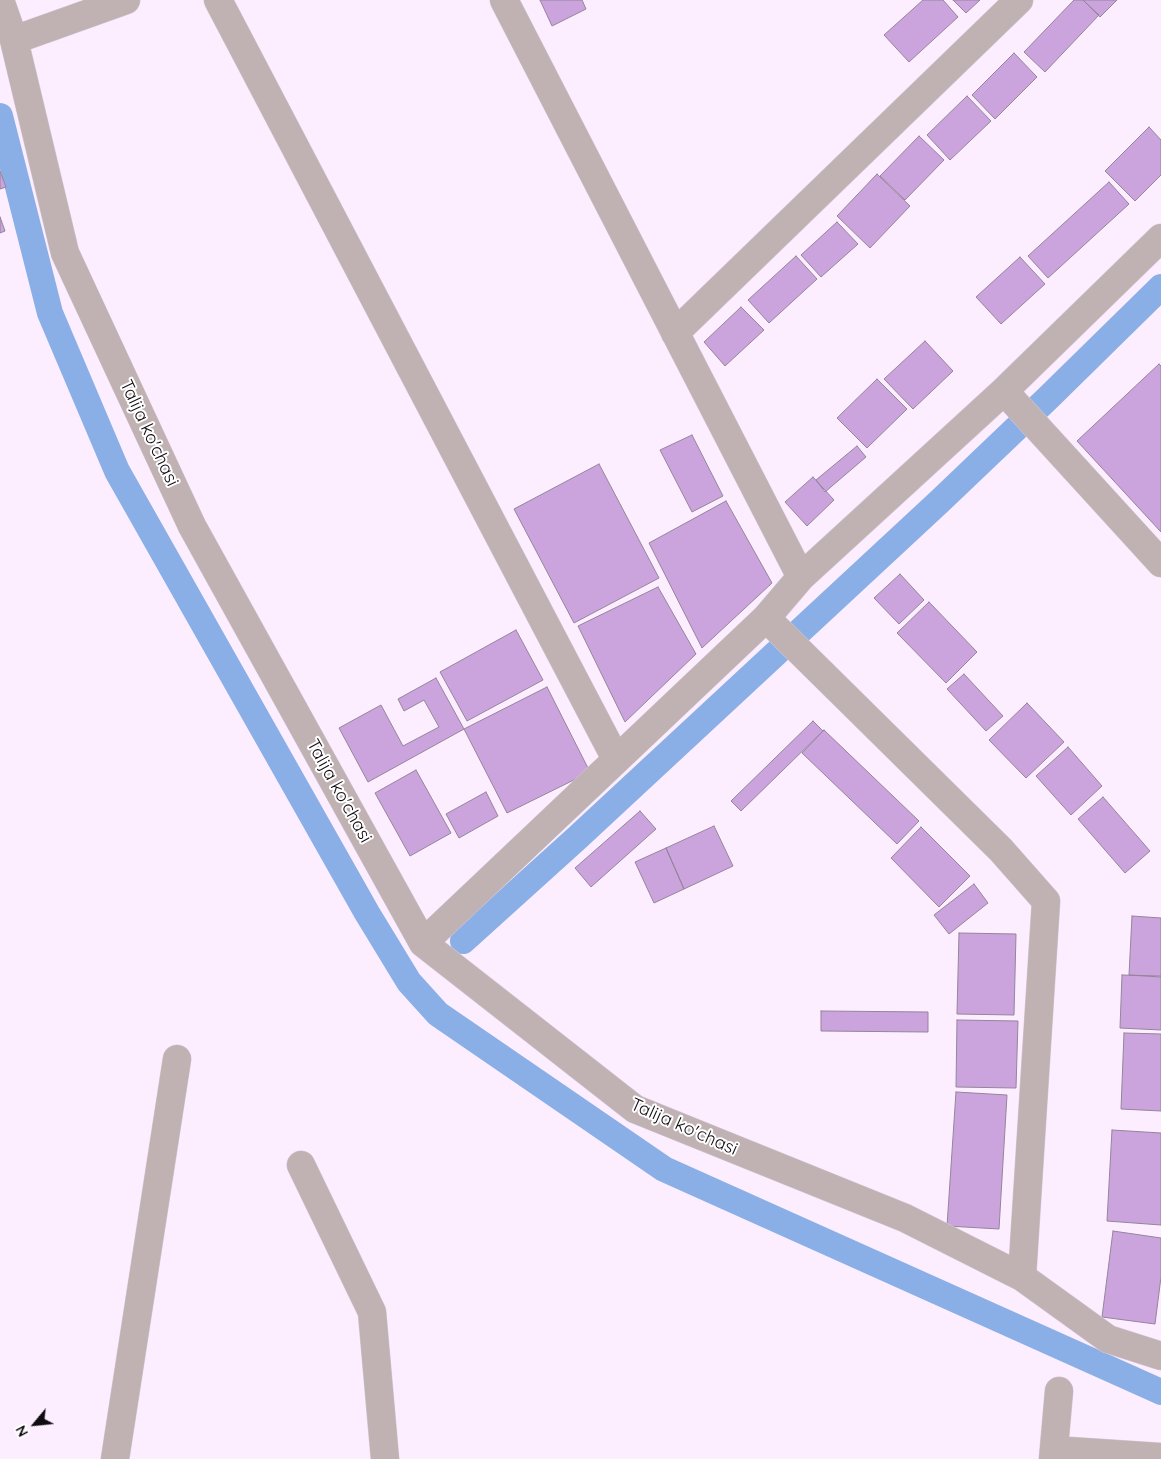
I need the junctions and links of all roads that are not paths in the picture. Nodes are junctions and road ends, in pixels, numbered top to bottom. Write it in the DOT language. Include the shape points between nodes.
graph roads {
  1 [pos="0,0"];
  2 [pos="126,0"];
  3 [pos="218,0"];
  4 [pos="504,0"];
  5 [pos="1019,0"];
  6 [pos="14,40"];
  7 [pos="1161,238"];
  8 [pos="675,333"];
  9 [pos="1004,391"];
  10 [pos="1161,562"];
  11 [pos="801,577"];
  12 [pos="766,618"];
  13 [pos="616,759"];
  14 [pos="422,942"];
  15 [pos="177,1059"];
  16 [pos="301,1165"];
  17 [pos="1022,1277"];
  18 [pos="1161,1356"];
  19 [pos="1059,1390"];
  20 [pos="1053,1454"];
  21 [pos="1161,1457"];
  22 [pos="115,1459"];
  23 [pos="385,1459"];
  1 -- 6 [label="street, Talija ko'chasi"];
  2 -- 6 [label="street"];
  3 -- 13 [label="street"];
  4 -- 8 [label="street"];
  5 -- 8 [label="street"];
  6 -- 14 [label="street, Talija ko'chasi" via="65,253 192,526"];
  7 -- 9 [label="street"];
  8 -- 11 [label="street"];
  9 -- 10 [label="street"];
  9 -- 11 [label="street"];
  11 -- 12 [label="street"];
  12 -- 13 [label="street"];
  12 -- 17 [label="street" via="1001,850 1046,901"];
  13 -- 14 [label="street"];
  14 -- 17 [label="street, Talija ko'chasi" via="635,1109 905,1218"];
  15 -- 22 [label="street"];
  16 -- 23 [label="street" via="372,1312"];
  17 -- 18 [label="street, Talija ko'chasi" via="1108,1339"];
  19 -- 20 [label="street"];
  20 -- 21 [label="street"];
}
